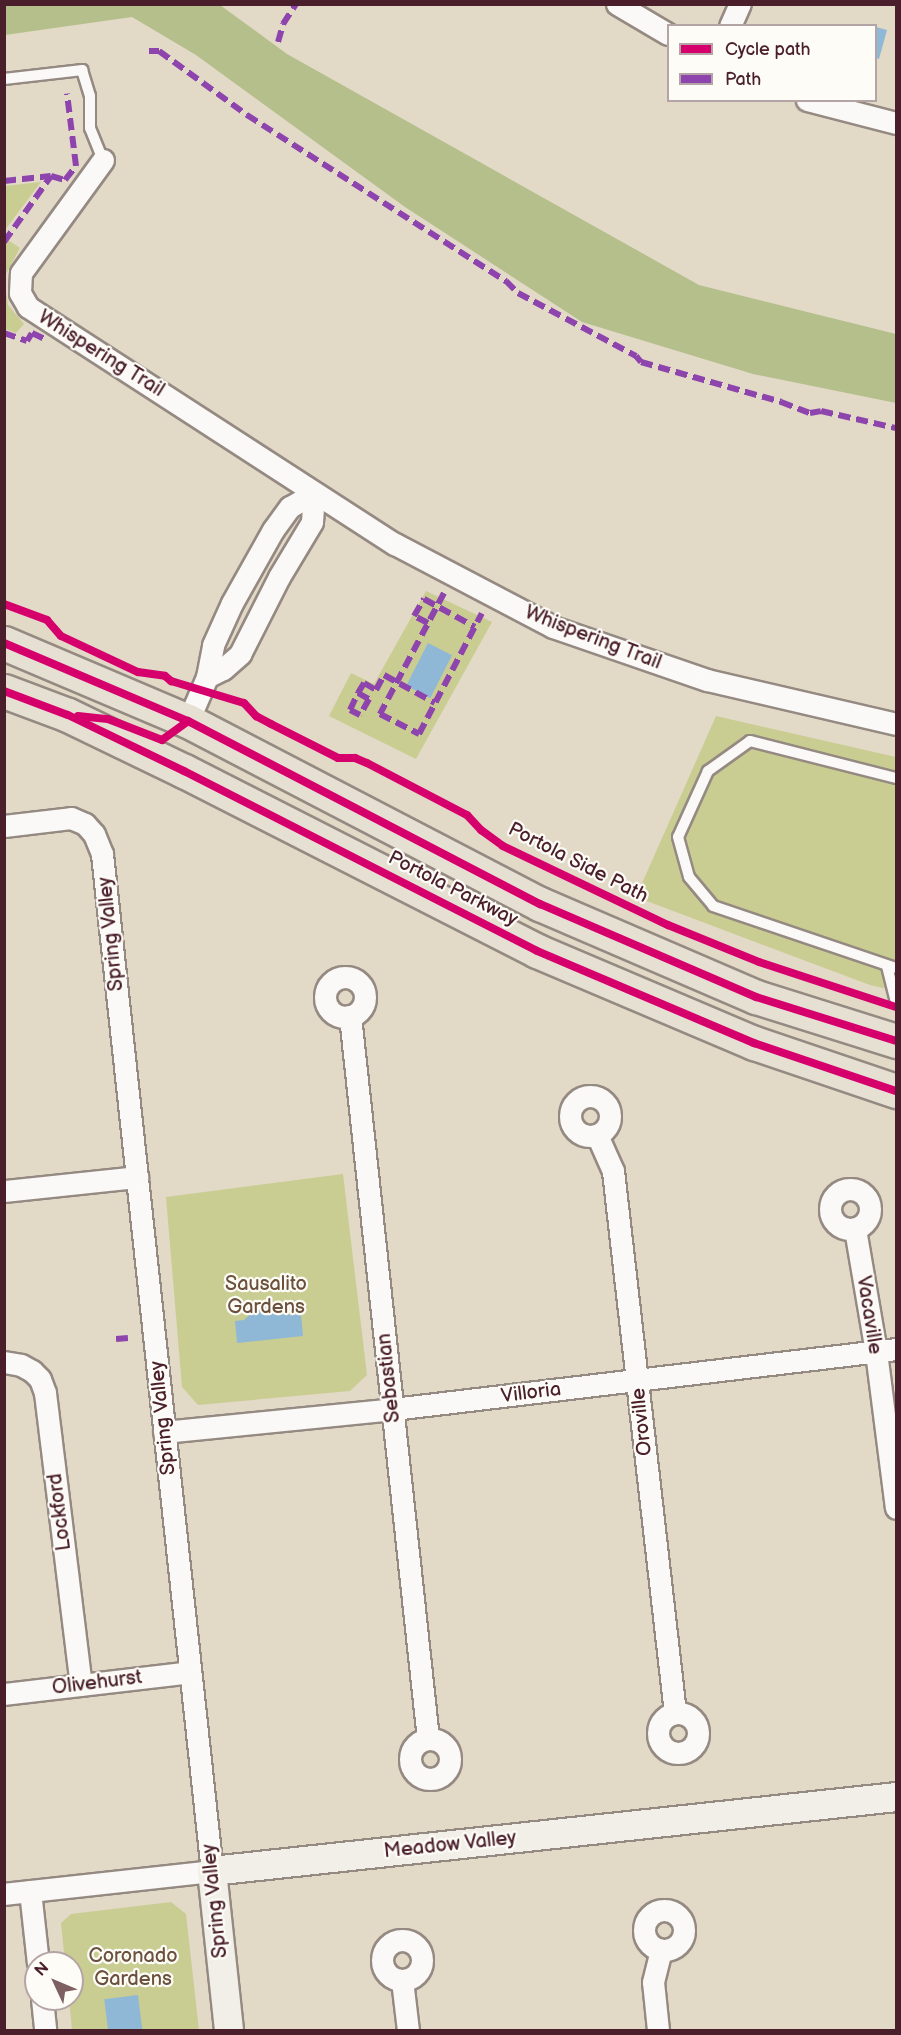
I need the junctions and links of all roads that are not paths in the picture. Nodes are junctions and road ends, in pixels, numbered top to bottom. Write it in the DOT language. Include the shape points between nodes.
graph roads {
  1 [pos="617,4"];
  2 [pos="740,4"];
  3 [pos="731,24"];
  4 [pos="667,33"];
  5 [pos="4,79"];
  6 [pos="815,102"];
  7 [pos="897,123"];
  8 [pos="103,160"];
  9 [pos="314,493"];
  10 [pos="4,643"];
  11 [pos="207,677"];
  12 [pos="4,691"];
  13 [pos="68,715"];
  14 [pos="188,722"];
  15 [pos="897,724"];
  16 [pos="897,778"];
  17 [pos="4,825"];
  18 [pos="892,967"];
  19 [pos="897,1001"];
  20 [pos="350,1016"];
  21 [pos="897,1041"];
  22 [pos="897,1091"];
  23 [pos="597,1135"];
  24 [pos="137,1177"];
  25 [pos="4,1191"];
  26 [pos="855,1229"];
  27 [pos="886,1350"];
  28 [pos="4,1362"];
  29 [pos="637,1381"];
  30 [pos="393,1409"];
  31 [pos="164,1432"];
  32 [pos="897,1508"];
  33 [pos="190,1672"];
  34 [pos="81,1685"];
  35 [pos="4,1694"];
  36 [pos="675,1713"];
  37 [pos="428,1739"];
  38 [pos="897,1797"];
  39 [pos="212,1871"];
  40 [pos="30,1891"];
  41 [pos="4,1894"];
  42 [pos="661,1950"];
  43 [pos="37,1951"];
  44 [pos="402,1980"];
  45 [pos="43,2011"];
  46 [pos="45,2031"];
  47 [pos="229,2031"];
  48 [pos="408,2031"];
  49 [pos="658,2031"];
  1 -- 4 [label="street"];
  2 -- 3 [label="street"];
  5 -- 8 [label="lane, Whispering Trail" via="82,70 90,96 90,128"];
  6 -- 7 [label="street"];
  8 -- 9 [label="street, Whispering Trail" via="21,273 20,293 28,307"];
  9 -- 11 [label="street" via="290,507 273,530 213,645"];
  9 -- 11 [label="street" via="312,522 240,654"];
  9 -- 15 [label="street, Whispering Trail" via="395,544 553,627 707,680"];
  10 -- 14 [label="main road, Portola Parkway"];
  11 -- 14 [label="street"];
  12 -- 13 [label="main road, Portola Parkway"];
  13 -- 14 [label="main road" via="108,719 162,740"];
  13 -- 22 [label="main road, Portola Parkway" via="537,951 754,1043"];
  14 -- 21 [label="main road, Portola Parkway" via="540,904 756,997"];
  16 -- 18 [label="lane" via="750,741 708,771 678,837 689,878 713,906"];
  17 -- 24 [label="street, Spring Valley" via="72,819 85,824 94,834 102,854"];
  18 -- 19 [label="lane"];
  20 -- 30 [label="street, Sebastian"];
  23 -- 29 [label="street, Oroville" via="613,1171"];
  24 -- 25 [label="street"];
  24 -- 31 [label="street, Spring Valley"];
  26 -- 27 [label="street, Vacaville"];
  27 -- 29 [label="street, Villoria"];
  27 -- 32 [label="street, Vacaville"];
  28 -- 34 [label="street, Lockford" via="32,1371 45,1393"];
  29 -- 30 [label="street, Villoria"];
  29 -- 36 [label="street, Oroville"];
  30 -- 31 [label="street, Villoria"];
  30 -- 37 [label="street, Sebastian"];
  31 -- 33 [label="street, Spring Valley"];
  33 -- 34 [label="street, Olivehurst"];
  33 -- 39 [label="street, Spring Valley"];
  34 -- 35 [label="street, Olivehurst"];
  38 -- 39 [label="street, Meadow Valley"];
  39 -- 40 [label="street, Meadow Valley"];
  39 -- 47 [label="street, Spring Valley"];
  40 -- 41 [label="street, Meadow Valley"];
  40 -- 43 [label="street"];
  42 -- 49 [label="street" via="653,1982"];
  44 -- 48 [label="street"];
  45 -- 46 [label="street"];
}
